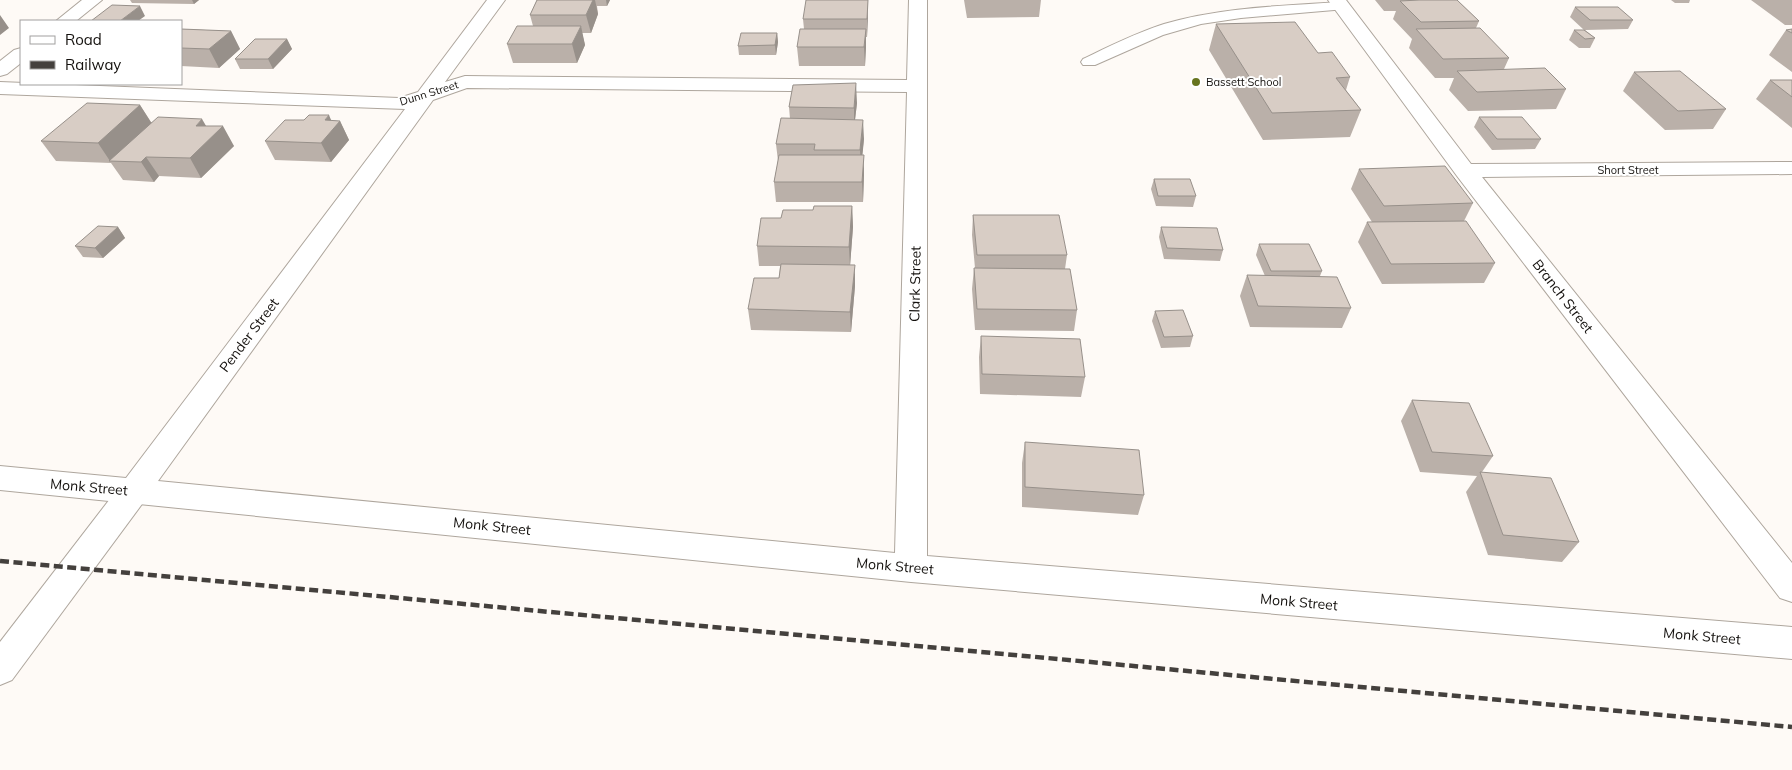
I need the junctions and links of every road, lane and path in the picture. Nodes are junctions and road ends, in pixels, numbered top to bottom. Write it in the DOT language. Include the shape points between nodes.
graph roads {
  1 [pos="93,0"];
  2 [pos="496,0"];
  3 [pos="918,0"];
  4 [pos="1339,3"];
  5 [pos="65,20"];
  6 [pos="20,55"];
  7 [pos="1090,62"];
  8 [pos="0,70"];
  9 [pos="918,86"];
  10 [pos="0,88"];
  11 [pos="428,94"];
  12 [pos="1792,168"];
  13 [pos="1465,171"];
  14 [pos="0,478"];
  15 [pos="134,491"];
  16 [pos="911,568"];
  17 [pos="1792,588"];
  18 [pos="1792,643"];
  19 [pos="0,669"];
  1 -- 5 [label="street"];
  2 -- 11 [label="street, Pender Street"];
  3 -- 9 [label="street, Clark Street"];
  4 -- 7 [label="lane" via="1182,24 1147,35"];
  4 -- 13 [label="street, Branch Street"];
  6 -- 8 [label="street"];
  9 -- 11 [label="street, Dunn Street" via="465,82"];
  9 -- 16 [label="street, Clark Street"];
  10 -- 11 [label="street, Dunn Street" via="401,104"];
  11 -- 15 [label="street, Pender Street"];
  12 -- 13 [label="street, Short Street"];
  13 -- 17 [label="street, Branch Street"];
  14 -- 15 [label="street, Monk Street"];
  15 -- 16 [label="street, Monk Street"];
  15 -- 19 [label="street, Pender Street"];
  16 -- 18 [label="street, Monk Street"];
}
